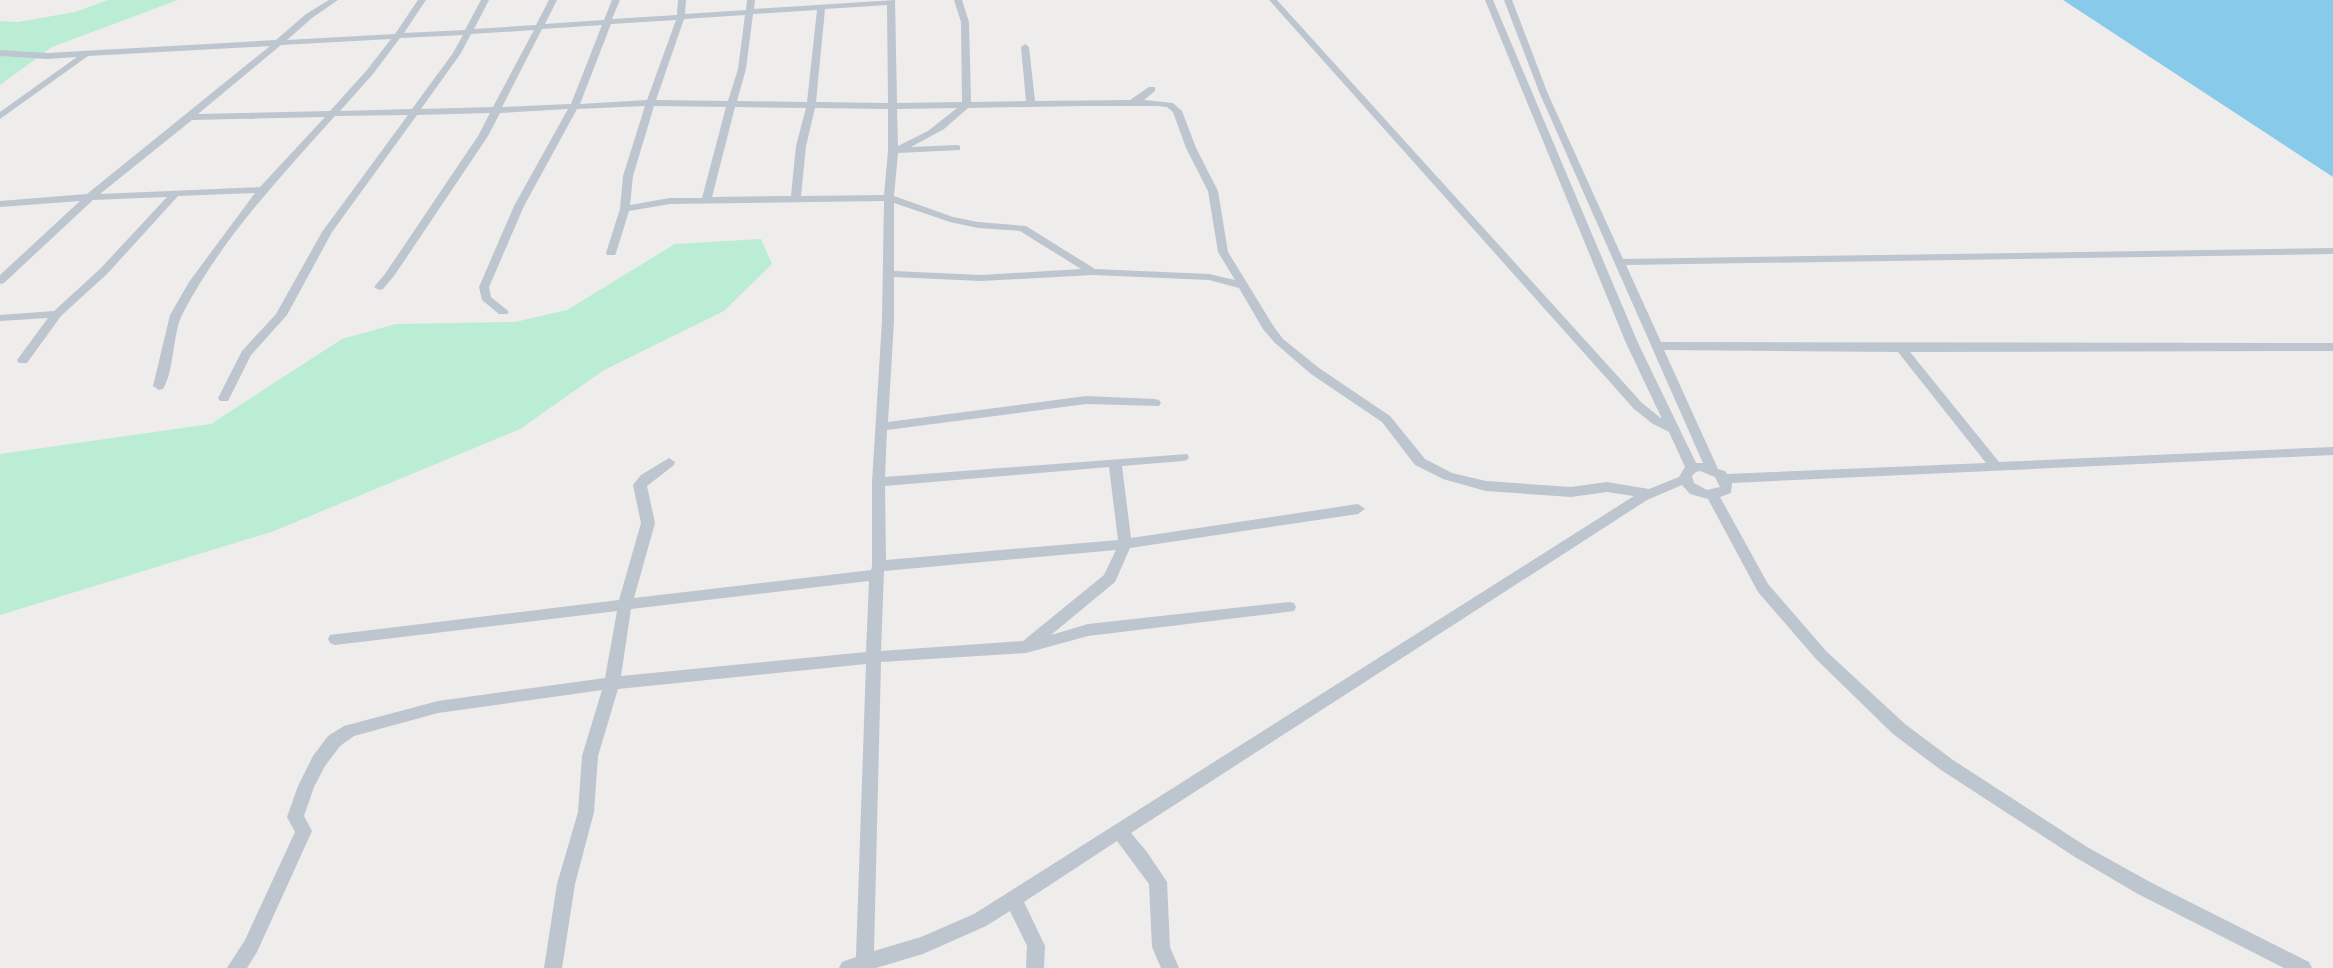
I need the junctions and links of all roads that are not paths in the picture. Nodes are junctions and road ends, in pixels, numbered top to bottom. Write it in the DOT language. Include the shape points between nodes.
graph roads {
  1 [pos="334,0"];
  2 [pos="422,0"];
  3 [pos="485,0"];
  4 [pos="553,0"];
  5 [pos="616,0"];
  6 [pos="682,0"];
  7 [pos="751,0"];
  8 [pos="958,0"];
  9 [pos="1273,0"];
  10 [pos="1489,0"];
  11 [pos="1508,0"];
  12 [pos="891,1"];
  13 [pos="800,4"];
  14 [pos="821,7"];
  15 [pos="750,11"];
  16 [pos="681,16"];
  17 [pos="608,22"];
  18 [pos="541,27"];
  19 [pos="468,32"];
  20 [pos="397,37"];
  21 [pos="281,42"];
  22 [pos="1025,47"];
  23 [pos="0,53"];
  24 [pos="86,54"];
  25 [pos="1152,89"];
  26 [pos="651,103"];
  27 [pos="732,103"];
  28 [pos="1130,103"];
  29 [pos="811,104"];
  30 [pos="1032,104"];
  31 [pos="575,105"];
  32 [pos="966,105"];
  33 [pos="892,106"];
  34 [pos="497,110"];
  35 [pos="416,112"];
  36 [pos="334,113"];
  37 [pos="0,116"];
  38 [pos="189,117"];
  39 [pos="957,148"];
  40 [pos="893,150"];
  41 [pos="263,190"];
  42 [pos="176,193"];
  43 [pos="90,197"];
  44 [pos="889,198"];
  45 [pos="796,200"];
  46 [pos="706,202"];
  47 [pos="0,204"];
  48 [pos="625,209"];
  49 [pos="2333,251"];
  50 [pos="611,253"];
  51 [pos="1620,262"];
  52 [pos="1093,272"];
  53 [pos="889,274"];
  54 [pos="0,282"];
  55 [pos="1243,286"];
  56 [pos="379,287"];
  57 [pos="503,312"];
  58 [pos="57,314"];
  59 [pos="0,318"];
  60 [pos="1657,346"];
  61 [pos="2333,347"];
  62 [pos="1902,348"];
  63 [pos="23,360"];
  64 [pos="159,386"];
  65 [pos="224,398"];
  66 [pos="1152,399"];
  67 [pos="881,427"];
  68 [pos="1672,429"];
  69 [pos="2333,451"];
  70 [pos="1183,457"];
  71 [pos="669,462"];
  72 [pos="1115,463"];
  73 [pos="1996,468"];
  74 [pos="1712,469"];
  75 [pos="1688,474"];
  76 [pos="1725,479"];
  77 [pos="878,482"];
  78 [pos="1648,493"];
  79 [pos="1712,495"];
  80 [pos="1358,509"];
  81 [pos="1125,544"];
  82 [pos="878,571"];
  83 [pos="625,604"];
  84 [pos="1289,607"];
  85 [pos="334,639"];
  86 [pos="1026,647"];
  87 [pos="874,656"];
  88 [pos="612,683"];
  89 [pos="1119,831"];
  90 [pos="1014,898"];
  91 [pos="859,966"];
  92 [pos="236,968"];
  93 [pos="553,968"];
  94 [pos="1036,968"];
  95 [pos="1170,968"];
  96 [pos="2303,968"];
  1 -- 21 [label="street" via="310,16"];
  2 -- 20 [label="street"];
  3 -- 19 [label="street"];
  4 -- 18 [label="street"];
  5 -- 17 [label="street"];
  6 -- 16 [label="street"];
  7 -- 15 [label="street"];
  8 -- 32 [label="street" via="965,22"];
  9 -- 68 [label="street" via="1638,406"];
  10 -- 68 [label="street" via="1632,343"];
  11 -- 51 [label="street" via="1544,94"];
  12 -- 14 [label="street"];
  12 -- 33 [label="street"];
  13 -- 14 [label="street"];
  13 -- 15 [label="street"];
  14 -- 29 [label="street"];
  15 -- 16 [label="street"];
  15 -- 27 [label="street" via="742,69"];
  16 -- 17 [label="street"];
  16 -- 26 [label="street"];
  17 -- 18 [label="street"];
  17 -- 31 [label="street"];
  18 -- 19 [label="street"];
  18 -- 34 [label="street"];
  19 -- 20 [label="street"];
  19 -- 35 [label="street" via="457,53"];
  20 -- 21 [label="street"];
  20 -- 36 [label="street"];
  21 -- 24 [label="street"];
  21 -- 38 [label="street"];
  22 -- 30 [label="street"];
  23 -- 24 [label="street" via="39,56"];
  24 -- 37 [label="street"];
  25 -- 28 [label="street" via="1142,98"];
  26 -- 27 [label="street"];
  26 -- 31 [label="street"];
  26 -- 48 [label="street" via="628,176"];
  27 -- 29 [label="street"];
  27 -- 46 [label="street"];
  28 -- 30 [label="street"];
  28 -- 55 [label="street" via="1170,105 1177,111 1191,148 1213,191 1221,248"];
  29 -- 33 [label="street"];
  29 -- 45 [label="street" via="800,146"];
  30 -- 32 [label="street"];
  31 -- 34 [label="street"];
  31 -- 57 [label="street" via="519,206 484,287 486,298"];
  32 -- 33 [label="street"];
  32 -- 40 [label="street" via="951,120 927,135"];
  33 -- 40 [label="street"];
  34 -- 35 [label="street"];
  34 -- 56 [label="street" via="483,136"];
  35 -- 36 [label="street"];
  35 -- 65 [label="street" via="328,232 281,315 246,354"];
  36 -- 38 [label="street"];
  36 -- 41 [label="street"];
  38 -- 43 [label="street"];
  39 -- 40 [label="street"];
  40 -- 44 [label="street"];
  41 -- 42 [label="street"];
  41 -- 64 [label="street" via="192,284 176,315"];
  42 -- 43 [label="street"];
  42 -- 58 [label="street" via="104,271"];
  43 -- 47 [label="street"];
  43 -- 54 [label="street"];
  44 -- 45 [label="street"];
  44 -- 52 [label="street" via="972,224 1022,228"];
  44 -- 53 [label="street"];
  45 -- 46 [label="street"];
  46 -- 48 [label="street" via="670,201"];
  48 -- 50 [label="street"];
  49 -- 51 [label="street"];
  51 -- 60 [label="street"];
  52 -- 53 [label="street" via="981,278"];
  52 -- 55 [label="street" via="1209,277"];
  53 -- 67 [label="street"];
  55 -- 78 [label="street" via="1279,341 1315,370 1386,419 1408,449 1420,462 1433,470 1486,486 1571,492 1607,487"];
  58 -- 59 [label="street"];
  58 -- 63 [label="street"];
  60 -- 62 [label="street"];
  60 -- 74 [label="street"];
  61 -- 62 [label="street"];
  62 -- 73 [label="street"];
  66 -- 67 [label="street" via="1086,400"];
  67 -- 77 [label="street"];
  68 -- 75 [label="street"];
  69 -- 73 [label="street"];
  70 -- 72 [label="street"];
  71 -- 83 [label="street" via="640,485 648,523"];
  72 -- 77 [label="street"];
  72 -- 81 [label="street"];
  73 -- 76 [label="street"];
  74 -- 75 [label="street" via="1701,467"];
  74 -- 76 [label="street"];
  75 -- 78 [label="street"];
  75 -- 79 [label="street" via="1687,484 1698,492"];
  76 -- 79 [label="street" via="1726,490"];
  77 -- 82 [label="street"];
  78 -- 89 [label="street"];
  79 -- 96 [label="street" via="1763,588 1821,655 1899,729 1947,765 2081,852 2144,888"];
  80 -- 81 [label="street"];
  81 -- 82 [label="street"];
  81 -- 86 [label="street" via="1110,578"];
  82 -- 83 [label="street"];
  82 -- 87 [label="street"];
  83 -- 85 [label="street"];
  83 -- 88 [label="street"];
  84 -- 86 [label="street" via="1088,630"];
  86 -- 87 [label="street"];
  87 -- 88 [label="street"];
  87 -- 91 [label="street"];
  88 -- 92 [label="street" via="438,707 350,730 334,741 319,761 306,786 295,817 304,831 251,946"];
  88 -- 93 [label="street" via="590,756 586,812 566,884"];
  89 -- 90 [label="street"];
  89 -- 95 [label="street" via="1158,882 1161,947"];
  90 -- 91 [label="street" via="980,920 923,945"];
  90 -- 94 [label="street" via="1036,946"];
}
